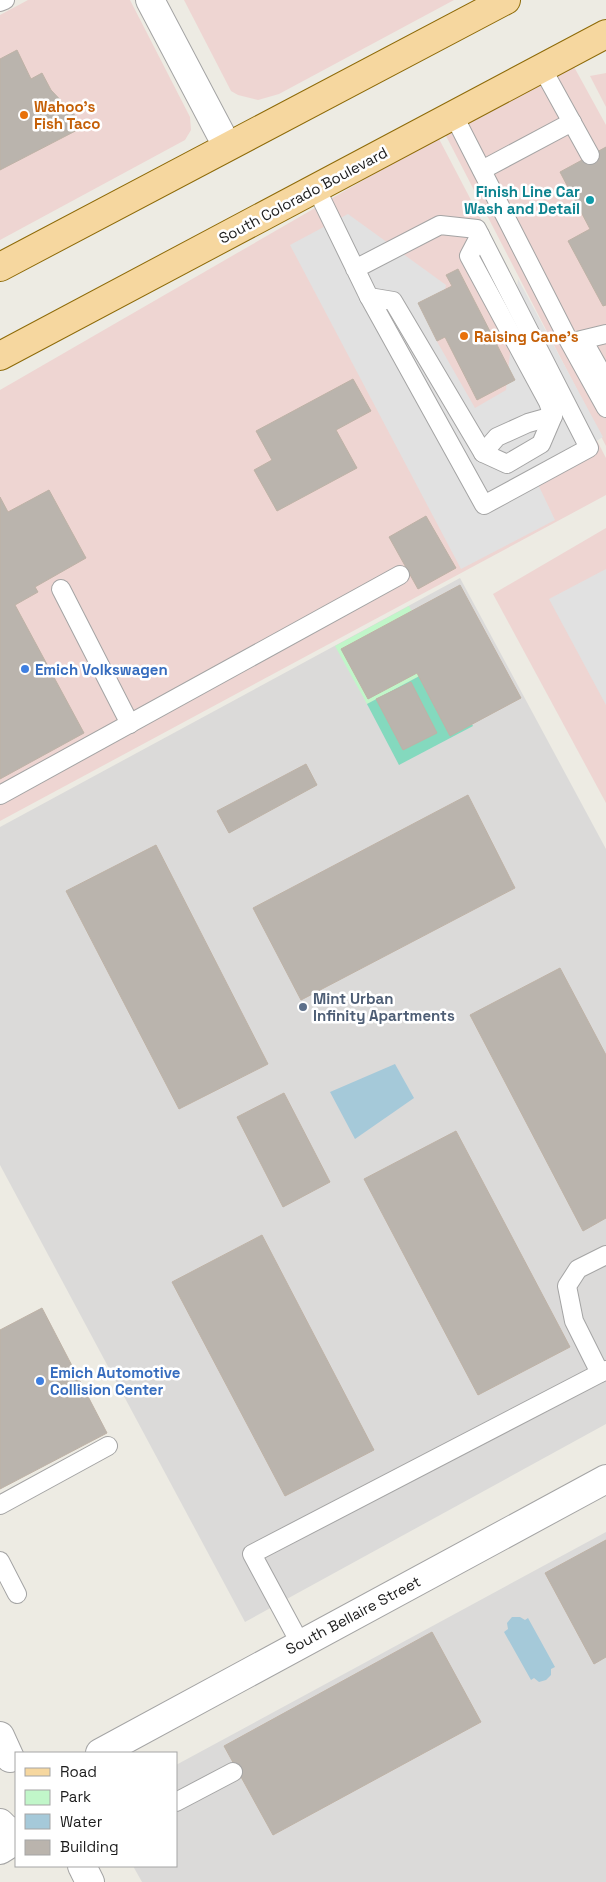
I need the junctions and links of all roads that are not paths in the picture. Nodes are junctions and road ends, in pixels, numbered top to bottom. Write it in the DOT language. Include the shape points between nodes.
graph roads {
  1 [pos="4,0"];
  2 [pos="150,0"];
  3 [pos="506,0"];
  4 [pos="0,2"];
  5 [pos="606,34"];
  6 [pos="542,68"];
  7 [pos="454,116"];
  8 [pos="572,122"];
  9 [pos="227,146"];
  10 [pos="590,155"];
  11 [pos="482,170"];
  12 [pos="316,188"];
  13 [pos="480,235"];
  14 [pos="0,268"];
  15 [pos="355,269"];
  16 [pos="369,297"];
  17 [pos="593,340"];
  18 [pos="0,356"];
  19 [pos="606,381"];
  20 [pos="606,408"];
  21 [pos="553,416"];
  22 [pos="483,453"];
  23 [pos="400,575"];
  24 [pos="60,589"];
  25 [pos="130,724"];
  26 [pos="0,795"];
  27 [pos="606,1255"];
  28 [pos="603,1372"];
  29 [pos="108,1446"];
  30 [pos="606,1478"];
  31 [pos="0,1505"];
  32 [pos="0,1562"];
  33 [pos="17,1594"];
  34 [pos="300,1643"];
  35 [pos="102,1752"];
  36 [pos="233,1772"];
  37 [pos="178,1801"];
  38 [pos="0,1823"];
  39 [pos="15,1832"];
  40 [pos="15,1841"];
  41 [pos="0,1850"];
  42 [pos="82,1867"];
  43 [pos="90,1882"];
  1 -- 4 [label="lane"];
  2 -- 9 [label="street"];
  3 -- 9 [label="main road"];
  5 -- 6 [label="main road, South Colorado Boulevard"];
  6 -- 7 [label="main road, South Colorado Boulevard"];
  6 -- 8 [label="lane"];
  7 -- 11 [label="lane"];
  7 -- 12 [label="main road, South Colorado Boulevard"];
  8 -- 10 [label="lane"];
  8 -- 11 [label="lane"];
  9 -- 14 [label="main road"];
  11 -- 17 [label="lane"];
  12 -- 15 [label="lane"];
  12 -- 18 [label="main road, South Colorado Boulevard"];
  13 -- 15 [label="lane" via="477,229 440,225"];
  13 -- 16 [label="lane" via="590,448 484,505"];
  13 -- 21 [label="lane" via="469,256"];
  15 -- 16 [label="lane"];
  16 -- 22 [label="lane" via="393,301"];
  17 -- 19 [label="lane"];
  17 -- 20 [label="lane"];
  21 -- 22 [label="lane" via="497,437"];
  21 -- 22 [label="lane" via="541,444 507,464"];
  23 -- 25 [label="lane"];
  24 -- 25 [label="lane"];
  25 -- 26 [label="lane"];
  27 -- 28 [label="lane" via="578,1269 567,1286 574,1321"];
  28 -- 34 [label="lane" via="252,1554"];
  29 -- 31 [label="lane"];
  30 -- 34 [label="street, South Bellaire Street"];
  32 -- 33 [label="lane"];
  34 -- 35 [label="street, South Bellaire Street"];
  36 -- 37 [label="lane"];
  38 -- 39 [label="street" via="7,1830"];
  40 -- 41 [label="street"];
  42 -- 43 [label="street"];
}
